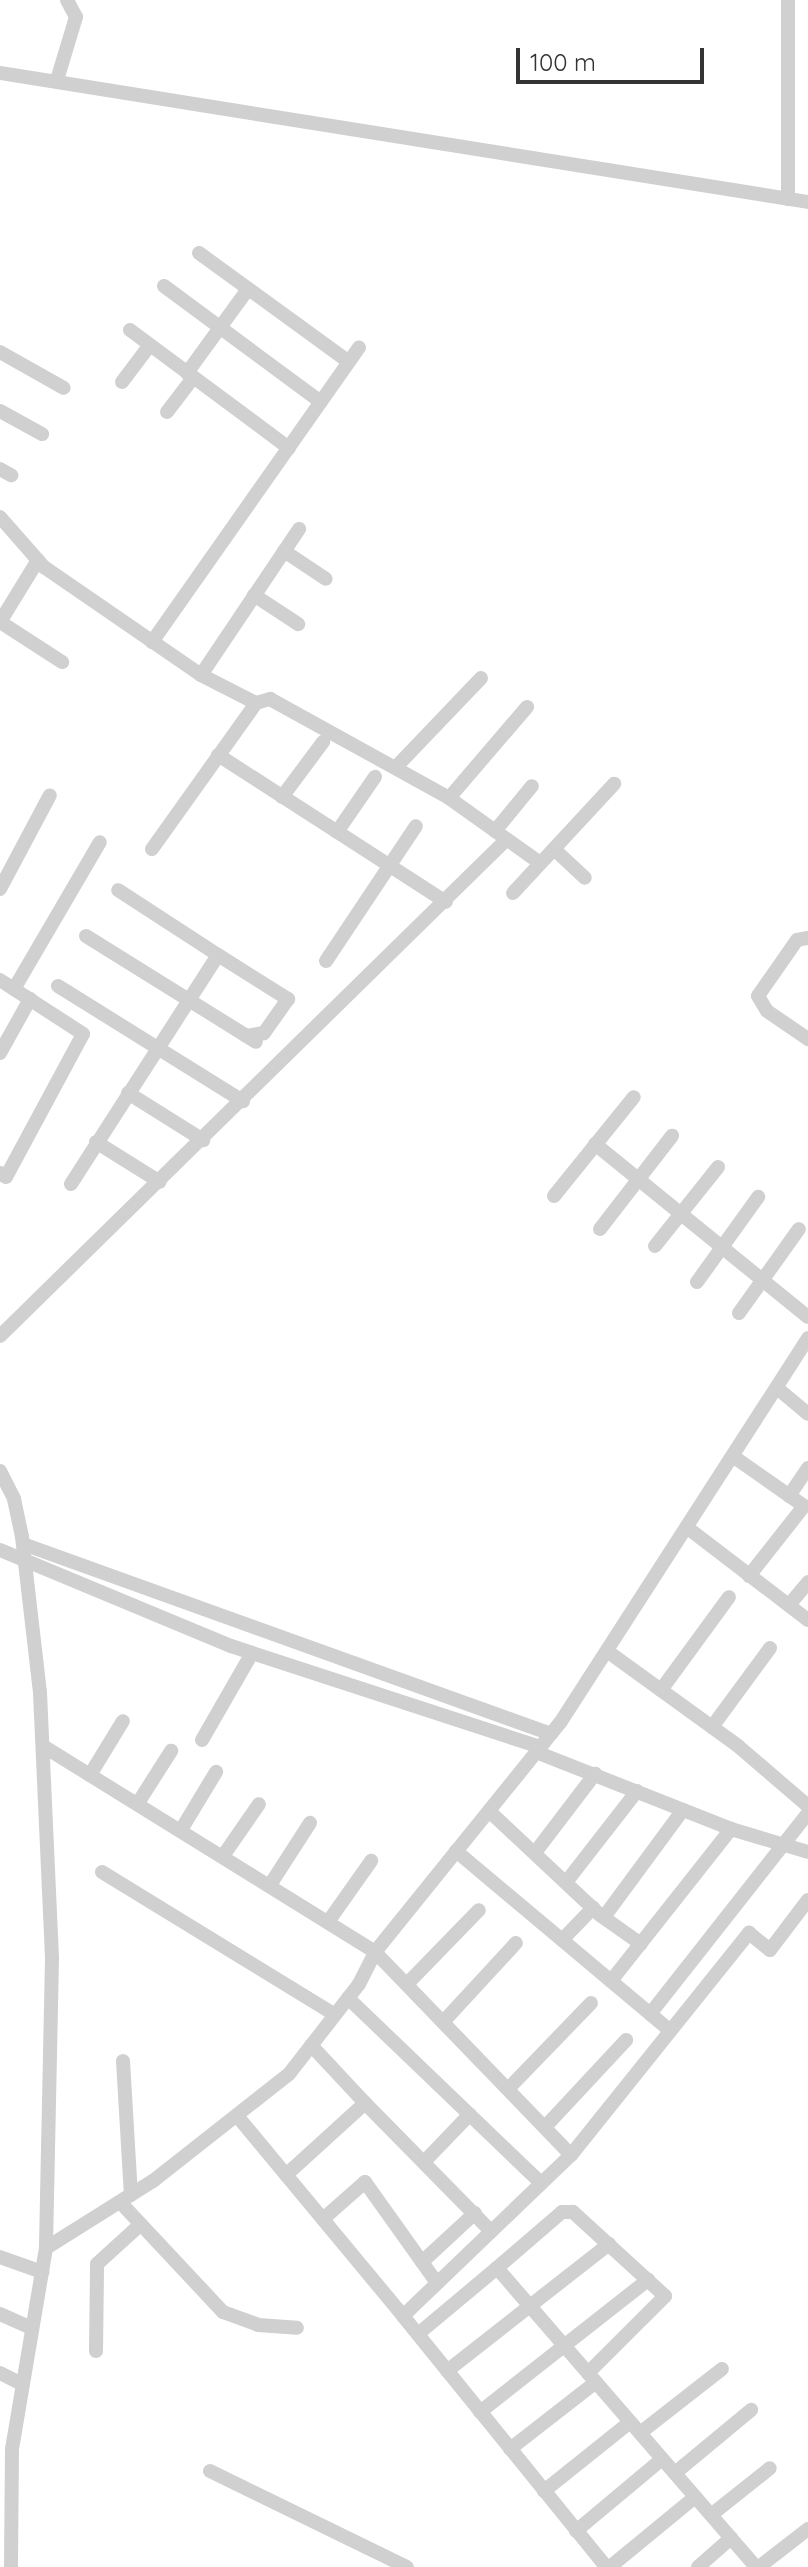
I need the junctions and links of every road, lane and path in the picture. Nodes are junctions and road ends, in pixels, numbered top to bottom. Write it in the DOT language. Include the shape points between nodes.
graph roads {
  1 [pos="67,0"];
  2 [pos="788,0"];
  3 [pos="0,73"];
  4 [pos="57,80"];
  5 [pos="788,199"];
  6 [pos="808,202"];
  7 [pos="199,253"];
  8 [pos="164,286"];
  9 [pos="248,289"];
  10 [pos="220,327"];
  11 [pos="130,330"];
  12 [pos="150,345"];
  13 [pos="359,347"];
  14 [pos="0,352"];
  15 [pos="349,362"];
  16 [pos="190,375"];
  17 [pos="122,382"];
  18 [pos="64,388"];
  19 [pos="321,402"];
  20 [pos="0,411"];
  21 [pos="167,412"];
  22 [pos="42,434"];
  23 [pos="289,448"];
  24 [pos="0,517"];
  25 [pos="299,529"];
  26 [pos="284,551"];
  27 [pos="38,560"];
  28 [pos="326,579"];
  29 [pos="254,595"];
  30 [pos="298,624"];
  31 [pos="152,642"];
  32 [pos="62,662"];
  33 [pos="201,675"];
  34 [pos="481,678"];
  35 [pos="256,703"];
  36 [pos="527,707"];
  37 [pos="323,742"];
  38 [pos="218,755"];
  39 [pos="396,767"];
  40 [pos="375,777"];
  41 [pos="614,784"];
  42 [pos="532,786"];
  43 [pos="50,795"];
  44 [pos="282,797"];
  45 [pos="449,798"];
  46 [pos="416,826"];
  47 [pos="337,832"];
  48 [pos="504,838"];
  49 [pos="100,842"];
  50 [pos="152,849"];
  51 [pos="554,849"];
  52 [pos="540,863"];
  53 [pos="390,866"];
  54 [pos="585,878"];
  55 [pos="0,889"];
  56 [pos="118,890"];
  57 [pos="513,893"];
  58 [pos="446,902"];
  59 [pos="86,936"];
  60 [pos="808,938"];
  61 [pos="218,955"];
  62 [pos="326,961"];
  63 [pos="0,980"];
  64 [pos="58,986"];
  65 [pos="14,989"];
  66 [pos="30,999"];
  67 [pos="187,1003"];
  68 [pos="808,1039"];
  69 [pos="157,1049"];
  70 [pos="0,1053"];
  71 [pos="128,1093"];
  72 [pos="634,1097"];
  73 [pos="243,1101"];
  74 [pos="672,1136"];
  75 [pos="203,1140"];
  76 [pos="96,1142"];
  77 [pos="595,1144"];
  78 [pos="718,1167"];
  79 [pos="0,1173"];
  80 [pos="640,1178"];
  81 [pos="160,1182"];
  82 [pos="71,1184"];
  83 [pos="554,1196"];
  84 [pos="758,1197"];
  85 [pos="682,1213"];
  86 [pos="600,1229"];
  87 [pos="799,1229"];
  88 [pos="655,1246"];
  89 [pos="722,1246"];
  90 [pos="762,1278"];
  91 [pos="697,1282"];
  92 [pos="739,1313"];
  93 [pos="808,1317"];
  94 [pos="0,1336"];
  95 [pos="808,1338"];
  96 [pos="777,1388"];
  97 [pos="808,1414"];
  98 [pos="734,1457"];
  99 [pos="808,1468"];
  100 [pos="0,1471"];
  101 [pos="789,1496"];
  102 [pos="806,1507"];
  103 [pos="689,1529"];
  104 [pos="0,1550"];
  105 [pos="24,1550"];
  106 [pos="749,1576"];
  107 [pos="808,1582"];
  108 [pos="729,1597"];
  109 [pos="789,1605"];
  110 [pos="808,1620"];
  111 [pos="770,1648"];
  112 [pos="607,1651"];
  113 [pos="252,1653"];
  114 [pos="661,1690"];
  115 [pos="123,1721"];
  116 [pos="712,1727"];
  117 [pos="551,1734"];
  118 [pos="202,1740"];
  119 [pos="43,1746"];
  120 [pos="538,1750"];
  121 [pos="171,1751"];
  122 [pos="216,1772"];
  123 [pos="595,1774"];
  124 [pos="90,1775"];
  125 [pos="637,1791"];
  126 [pos="138,1803"];
  127 [pos="259,1804"];
  128 [pos="808,1806"];
  129 [pos="683,1810"];
  130 [pos="489,1811"];
  131 [pos="808,1813"];
  132 [pos="310,1823"];
  133 [pos="731,1829"];
  134 [pos="181,1830"];
  135 [pos="783,1844"];
  136 [pos="537,1850"];
  137 [pos="456,1851"];
  138 [pos="808,1852"];
  139 [pos="223,1856"];
  140 [pos="371,1861"];
  141 [pos="102,1872"];
  142 [pos="567,1881"];
  143 [pos="270,1885"];
  144 [pos="808,1900"];
  145 [pos="479,1910"];
  146 [pos="598,1913"];
  147 [pos="328,1922"];
  148 [pos="562,1940"];
  149 [pos="516,1943"];
  150 [pos="641,1944"];
  151 [pos="375,1952"];
  152 [pos="611,1981"];
  153 [pos="407,1984"];
  154 [pos="348,1998"];
  155 [pos="591,2003"];
  156 [pos="650,2014"];
  157 [pos="335,2015"];
  158 [pos="444,2021"];
  159 [pos="669,2030"];
  160 [pos="626,2040"];
  161 [pos="311,2045"];
  162 [pos="123,2061"];
  163 [pos="509,2088"];
  164 [pos="365,2103"];
  165 [pos="470,2114"];
  166 [pos="238,2117"];
  167 [pos="545,2127"];
  168 [pos="571,2155"];
  169 [pos="424,2162"];
  170 [pos="286,2175"];
  171 [pos="541,2183"];
  172 [pos="126,2198"];
  173 [pos="475,2213"];
  174 [pos="323,2219"];
  175 [pos="141,2224"];
  176 [pos="491,2231"];
  177 [pos="609,2244"];
  178 [pos="46,2248"];
  179 [pos="0,2257"];
  180 [pos="422,2262"];
  181 [pos="497,2268"];
  182 [pos="42,2272"];
  183 [pos="648,2280"];
  184 [pos="437,2283"];
  185 [pos="530,2306"];
  186 [pos="0,2314"];
  187 [pos="403,2316"];
  188 [pos="31,2328"];
  189 [pos="297,2328"];
  190 [pos="418,2334"];
  191 [pos="564,2345"];
  192 [pos="96,2351"];
  193 [pos="722,2369"];
  194 [pos="447,2371"];
  195 [pos="0,2373"];
  196 [pos="592,2378"];
  197 [pos="22,2384"];
  198 [pos="751,2410"];
  199 [pos="480,2412"];
  200 [pos="635,2428"];
  201 [pos="510,2449"];
  202 [pos="662,2459"];
  203 [pos="770,2468"];
  204 [pos="210,2471"];
  205 [pos="675,2473"];
  206 [pos="544,2491"];
  207 [pos="695,2497"];
  208 [pos="711,2515"];
  209 [pos="808,2529"];
  210 [pos="576,2531"];
  211 [pos="731,2538"];
  212 [pos="11,2567"];
  213 [pos="407,2567"];
  214 [pos="608,2567"];
  215 [pos="698,2567"];
  216 [pos="757,2567"];
  1 -- 4 [label="street" via="76,17"];
  2 -- 5 [label="street"];
  3 -- 4 [label="street"];
  4 -- 5 [label="street"];
  5 -- 6 [label="street"];
  7 -- 9 [label="street"];
  8 -- 10 [label="street"];
  9 -- 10 [label="street"];
  9 -- 15 [label="street"];
  10 -- 16 [label="street"];
  10 -- 19 [label="street"];
  11 -- 12 [label="street"];
  12 -- 16 [label="street"];
  12 -- 17 [label="street"];
  13 -- 15 [label="street"];
  14 -- 18 [label="street"];
  15 -- 19 [label="street"];
  16 -- 21 [label="street"];
  16 -- 23 [label="street"];
  19 -- 23 [label="street"];
  20 -- 22 [label="street"];
  23 -- 31 [label="street"];
  24 -- 27 [label="street"];
  25 -- 26 [label="street"];
  26 -- 28 [label="street"];
  26 -- 29 [label="street"];
  27 -- 31 [label="street"];
  27 -- 32 [label="street" via="0,622"];
  29 -- 30 [label="street"];
  29 -- 33 [label="street"];
  31 -- 33 [label="street"];
  33 -- 35 [label="street"];
  34 -- 39 [label="street"];
  35 -- 38 [label="street"];
  35 -- 39 [label="street" via="270,699 287,706"];
  36 -- 45 [label="street"];
  37 -- 44 [label="street"];
  38 -- 44 [label="street"];
  38 -- 50 [label="street"];
  39 -- 45 [label="street"];
  40 -- 47 [label="street"];
  41 -- 51 [label="street"];
  42 -- 48 [label="street"];
  43 -- 55 [label="street"];
  44 -- 47 [label="street"];
  45 -- 48 [label="street"];
  46 -- 53 [label="street"];
  47 -- 53 [label="street"];
  48 -- 52 [label="street"];
  48 -- 58 [label="street"];
  49 -- 65 [label="street"];
  51 -- 52 [label="street"];
  51 -- 54 [label="street"];
  52 -- 57 [label="street"];
  53 -- 58 [label="street"];
  53 -- 62 [label="street"];
  56 -- 61 [label="street"];
  58 -- 73 [label="street"];
  59 -- 67 [label="street"];
  60 -- 68 [label="street" via="797,940 758,996 767,1011"];
  61 -- 67 [label="street"];
  61 -- 67 [label="street" via="288,999 264,1033 251,1039"];
  63 -- 65 [label="street"];
  64 -- 69 [label="street"];
  65 -- 66 [label="street"];
  66 -- 70 [label="street"];
  66 -- 79 [label="street" via="83,1034 6,1177"];
  67 -- 69 [label="street"];
  69 -- 71 [label="street"];
  69 -- 73 [label="street"];
  71 -- 75 [label="street"];
  71 -- 76 [label="street"];
  72 -- 77 [label="street"];
  73 -- 75 [label="street"];
  74 -- 80 [label="street"];
  75 -- 81 [label="street"];
  76 -- 81 [label="street"];
  76 -- 82 [label="street"];
  77 -- 80 [label="street"];
  77 -- 83 [label="street"];
  78 -- 85 [label="street"];
  80 -- 85 [label="street"];
  80 -- 86 [label="street"];
  81 -- 94 [label="street"];
  84 -- 89 [label="street"];
  85 -- 88 [label="street"];
  85 -- 89 [label="street"];
  87 -- 90 [label="street"];
  89 -- 90 [label="street"];
  89 -- 91 [label="street"];
  90 -- 92 [label="street"];
  90 -- 93 [label="street"];
  95 -- 96 [label="street"];
  96 -- 97 [label="street"];
  96 -- 98 [label="street"];
  98 -- 101 [label="street"];
  98 -- 103 [label="street"];
  99 -- 101 [label="street"];
  100 -- 105 [label="street" via="14,1499"];
  101 -- 102 [label="street"];
  102 -- 106 [label="street"];
  103 -- 106 [label="street"];
  103 -- 112 [label="street"];
  104 -- 105 [label="street"];
  105 -- 113 [label="street" via="98,1592"];
  105 -- 117 [label="street"];
  105 -- 119 [label="street"];
  106 -- 109 [label="street"];
  107 -- 109 [label="street"];
  108 -- 114 [label="street"];
  109 -- 110 [label="street"];
  111 -- 116 [label="street"];
  112 -- 114 [label="street"];
  112 -- 117 [label="street"];
  113 -- 118 [label="street"];
  113 -- 120 [label="street"];
  114 -- 116 [label="street"];
  115 -- 124 [label="street"];
  116 -- 128 [label="street"];
  117 -- 120 [label="street"];
  119 -- 124 [label="street"];
  119 -- 178 [label="street" via="53,1980"];
  120 -- 123 [label="street"];
  120 -- 130 [label="street"];
  121 -- 126 [label="street"];
  122 -- 134 [label="street"];
  123 -- 125 [label="street"];
  123 -- 136 [label="street"];
  124 -- 126 [label="street"];
  125 -- 129 [label="street"];
  125 -- 142 [label="street"];
  126 -- 134 [label="street"];
  127 -- 139 [label="street"];
  129 -- 133 [label="street"];
  129 -- 146 [label="street"];
  130 -- 136 [label="street"];
  130 -- 137 [label="street"];
  131 -- 135 [label="street"];
  132 -- 143 [label="street"];
  133 -- 135 [label="street"];
  133 -- 150 [label="street"];
  134 -- 139 [label="street"];
  135 -- 138 [label="street"];
  135 -- 156 [label="street"];
  136 -- 142 [label="street"];
  137 -- 148 [label="street"];
  137 -- 151 [label="street"];
  139 -- 143 [label="street"];
  140 -- 147 [label="street"];
  141 -- 157 [label="street"];
  142 -- 146 [label="street"];
  143 -- 147 [label="street"];
  144 -- 159 [label="street" via="770,1950 749,1933"];
  145 -- 153 [label="street"];
  146 -- 148 [label="street"];
  146 -- 150 [label="street"];
  147 -- 151 [label="street"];
  148 -- 152 [label="street"];
  149 -- 158 [label="street"];
  150 -- 152 [label="street"];
  151 -- 153 [label="street"];
  151 -- 154 [label="street"];
  152 -- 156 [label="street"];
  153 -- 158 [label="street"];
  154 -- 157 [label="street"];
  154 -- 165 [label="street"];
  155 -- 163 [label="street"];
  156 -- 159 [label="street"];
  157 -- 161 [label="street"];
  158 -- 163 [label="street"];
  159 -- 168 [label="street"];
  160 -- 167 [label="street"];
  161 -- 164 [label="street"];
  161 -- 166 [label="street" via="289,2074"];
  162 -- 172 [label="street"];
  163 -- 167 [label="street"];
  164 -- 169 [label="street"];
  164 -- 170 [label="street"];
  165 -- 169 [label="street"];
  165 -- 171 [label="street"];
  166 -- 170 [label="street"];
  166 -- 172 [label="street"];
  167 -- 168 [label="street"];
  168 -- 171 [label="street"];
  169 -- 173 [label="street"];
  170 -- 174 [label="street"];
  171 -- 176 [label="street"];
  172 -- 175 [label="street"];
  172 -- 178 [label="street"];
  173 -- 176 [label="street"];
  173 -- 180 [label="street"];
  174 -- 180 [label="street" via="365,2182"];
  174 -- 187 [label="street"];
  175 -- 189 [label="street" via="223,2312 258,2325"];
  175 -- 192 [label="street" via="97,2264"];
  176 -- 184 [label="street"];
  177 -- 181 [label="street" via="573,2212 562,2212"];
  177 -- 183 [label="street"];
  177 -- 185 [label="street"];
  178 -- 182 [label="street"];
  179 -- 182 [label="street"];
  180 -- 184 [label="street"];
  181 -- 185 [label="street"];
  181 -- 190 [label="street"];
  182 -- 188 [label="street"];
  183 -- 191 [label="street"];
  183 -- 196 [label="street" via="665,2296"];
  184 -- 187 [label="street"];
  185 -- 191 [label="street"];
  185 -- 194 [label="street"];
  186 -- 188 [label="street"];
  187 -- 190 [label="street"];
  188 -- 197 [label="street"];
  190 -- 194 [label="street"];
  191 -- 196 [label="street"];
  191 -- 199 [label="street"];
  193 -- 200 [label="street"];
  194 -- 199 [label="street"];
  195 -- 197 [label="street"];
  196 -- 200 [label="street"];
  196 -- 201 [label="street"];
  197 -- 212 [label="street" via="8,2511"];
  198 -- 205 [label="street"];
  199 -- 201 [label="street"];
  200 -- 202 [label="street"];
  200 -- 206 [label="street"];
  201 -- 206 [label="street"];
  202 -- 205 [label="street"];
  202 -- 210 [label="street"];
  203 -- 208 [label="street"];
  204 -- 213 [label="street"];
  205 -- 207 [label="street"];
  206 -- 210 [label="street"];
  207 -- 208 [label="street"];
  207 -- 214 [label="street"];
  208 -- 211 [label="street"];
  209 -- 216 [label="street"];
  210 -- 214 [label="street"];
  211 -- 215 [label="street"];
  211 -- 216 [label="street"];
}
